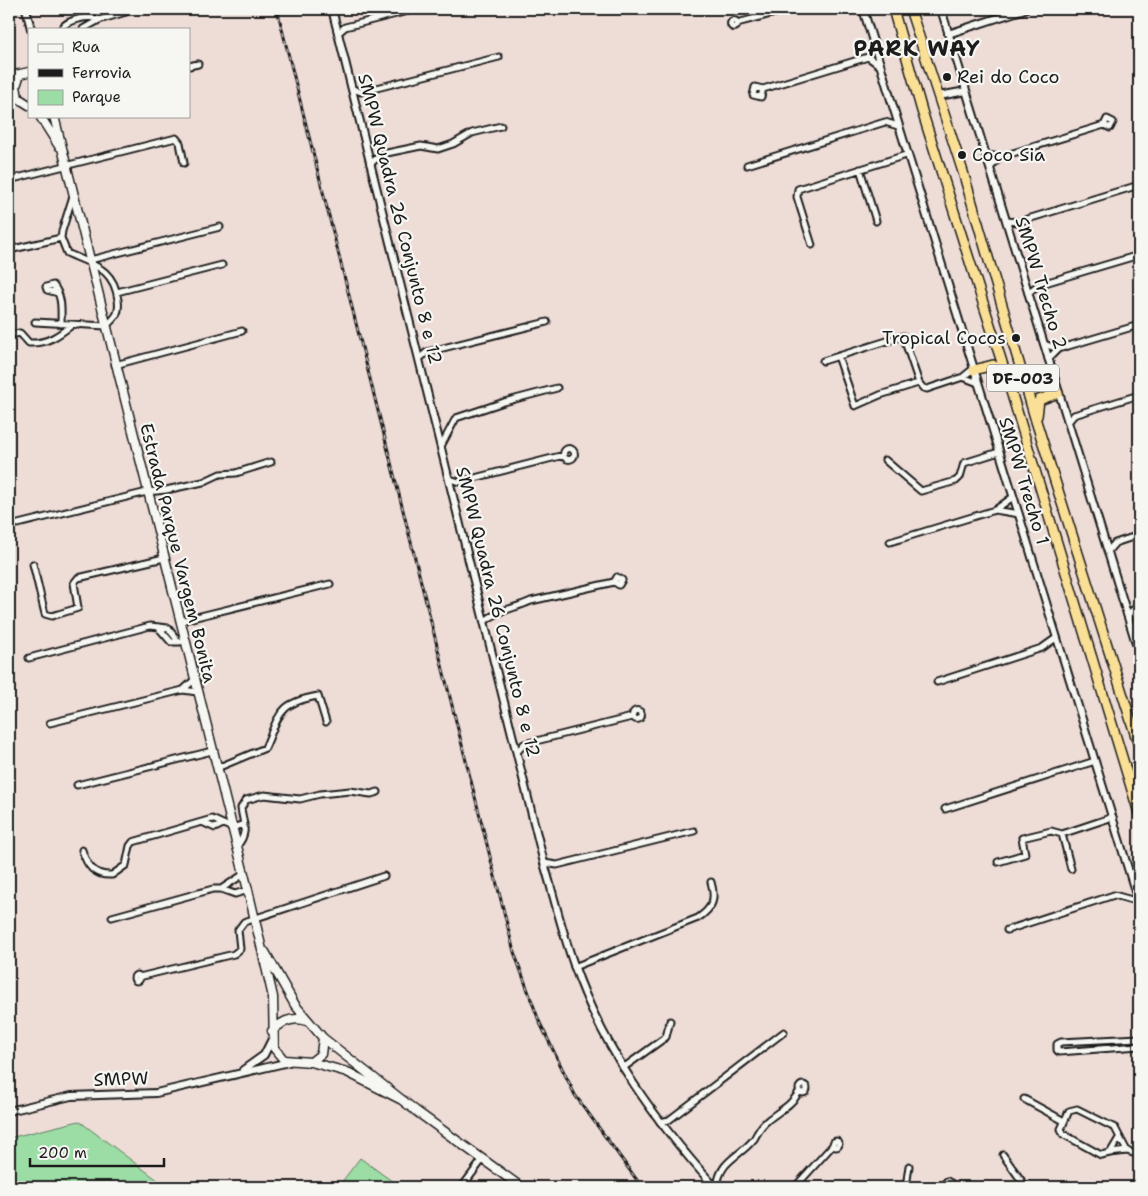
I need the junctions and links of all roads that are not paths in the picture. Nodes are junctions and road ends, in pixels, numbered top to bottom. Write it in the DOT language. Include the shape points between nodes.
graph roads {
  1 [pos="26,9"];
  2 [pos="332,9"];
  3 [pos="416,9"];
  4 [pos="790,9"];
  5 [pos="863,9"];
  6 [pos="893,9"];
  7 [pos="910,9"];
  8 [pos="941,9"];
  9 [pos="1025,9"];
  10 [pos="126,12"];
  11 [pos="99,20"];
  12 [pos="737,23"];
  13 [pos="336,24"];
  14 [pos="345,27"];
  15 [pos="32,28"];
  16 [pos="63,28"];
  17 [pos="85,28"];
  18 [pos="338,33"];
  19 [pos="948,34"];
  20 [pos="874,45"];
  21 [pos="499,57"];
  22 [pos="868,57"];
  23 [pos="198,64"];
  24 [pos="880,65"];
  25 [pos="190,66"];
  26 [pos="28,72"];
  27 [pos="20,74"];
  28 [pos="9,76"];
  29 [pos="353,89"];
  30 [pos="763,89"];
  31 [pos="966,91"];
  32 [pos="360,93"];
  33 [pos="9,94"];
  34 [pos="939,96"];
  35 [pos="18,98"];
  36 [pos="356,99"];
  37 [pos="28,104"];
  38 [pos="894,112"];
  39 [pos="41,118"];
  40 [pos="54,118"];
  41 [pos="887,121"];
  42 [pos="1104,125"];
  43 [pos="501,126"];
  44 [pos="898,126"];
  45 [pos="367,153"];
  46 [pos="379,155"];
  47 [pos="906,155"];
  48 [pos="986,155"];
  49 [pos="1000,156"];
  50 [pos="184,163"];
  51 [pos="370,164"];
  52 [pos="747,165"];
  53 [pos="66,168"];
  54 [pos="990,168"];
  55 [pos="860,169"];
  56 [pos="9,180"];
  57 [pos="1139,185"];
  58 [pos="73,196"];
  59 [pos="1006,220"];
  60 [pos="876,221"];
  61 [pos="1018,222"];
  62 [pos="220,227"];
  63 [pos="1009,231"];
  64 [pos="62,238"];
  65 [pos="812,245"];
  66 [pos="9,250"];
  67 [pos="1139,254"];
  68 [pos="90,261"];
  69 [pos="222,265"];
  70 [pos="1025,285"];
  71 [pos="1038,285"];
  72 [pos="117,292"];
  73 [pos="58,293"];
  74 [pos="1028,293"];
  75 [pos="35,322"];
  76 [pos="547,322"];
  77 [pos="61,324"];
  78 [pos="72,325"];
  79 [pos="1139,325"];
  80 [pos="106,326"];
  81 [pos="242,331"];
  82 [pos="15,334"];
  83 [pos="1044,344"];
  84 [pos="996,345"];
  85 [pos="417,349"];
  86 [pos="1058,349"];
  87 [pos="427,352"];
  88 [pos="838,356"];
  89 [pos="420,359"];
  90 [pos="1048,359"];
  91 [pos="823,361"];
  92 [pos="116,365"];
  93 [pos="973,369"];
  94 [pos="1006,375"];
  95 [pos="963,377"];
  96 [pos="1024,381"];
  97 [pos="919,383"];
  98 [pos="978,384"];
  99 [pos="557,388"];
  100 [pos="1057,391"];
  101 [pos="1139,395"];
  102 [pos="1064,412"];
  103 [pos="1074,415"];
  104 [pos="1036,421"];
  105 [pos="1068,422"];
  106 [pos="441,446"];
  107 [pos="999,452"];
  108 [pos="564,455"];
  109 [pos="885,460"];
  110 [pos="270,462"];
  111 [pos="450,479"];
  112 [pos="458,482"];
  113 [pos="452,489"];
  114 [pos="147,492"];
  115 [pos="1013,497"];
  116 [pos="994,510"];
  117 [pos="1019,514"];
  118 [pos="18,524"];
  119 [pos="1139,535"];
  120 [pos="1105,540"];
  121 [pos="890,542"];
  122 [pos="1115,543"];
  123 [pos="1108,551"];
  124 [pos="164,558"];
  125 [pos="33,564"];
  126 [pos="614,582"];
  127 [pos="330,584"];
  128 [pos="1125,606"];
  129 [pos="1137,606"];
  130 [pos="482,611"];
  131 [pos="493,614"];
  132 [pos="1128,614"];
  133 [pos="180,621"];
  134 [pos="485,622"];
  135 [pos="1056,638"];
  136 [pos="182,643"];
  137 [pos="1046,646"];
  138 [pos="1059,647"];
  139 [pos="1139,653"];
  140 [pos="29,658"];
  141 [pos="194,680"];
  142 [pos="937,682"];
  143 [pos="183,690"];
  144 [pos="197,692"];
  145 [pos="632,717"];
  146 [pos="326,722"];
  147 [pos="50,723"];
  148 [pos="514,738"];
  149 [pos="524,744"];
  150 [pos="1139,746"];
  151 [pos="212,751"];
  152 [pos="518,752"];
  153 [pos="1095,761"];
  154 [pos="216,768"];
  155 [pos="78,786"];
  156 [pos="378,792"];
  157 [pos="945,809"];
  158 [pos="1139,813"];
  159 [pos="1113,817"];
  160 [pos="244,824"];
  161 [pos="232,828"];
  162 [pos="694,831"];
  163 [pos="1062,834"];
  164 [pos="236,846"];
  165 [pos="82,850"];
  166 [pos="998,862"];
  167 [pos="544,863"];
  168 [pos="557,866"];
  169 [pos="1071,869"];
  170 [pos="244,874"];
  171 [pos="548,874"];
  172 [pos="384,876"];
  173 [pos="711,882"];
  174 [pos="230,883"];
  175 [pos="220,889"];
  176 [pos="244,890"];
  177 [pos="1139,903"];
  178 [pos="112,917"];
  179 [pos="254,918"];
  180 [pos="1007,930"];
  181 [pos="260,941"];
  182 [pos="574,967"];
  183 [pos="139,977"];
  184 [pos="307,1021"];
  185 [pos="670,1022"];
  186 [pos="272,1031"];
  187 [pos="784,1032"];
  188 [pos="323,1038"];
  189 [pos="1137,1038"];
  190 [pos="272,1039"];
  191 [pos="1108,1039"];
  192 [pos="1084,1041"];
  193 [pos="1137,1046"];
  194 [pos="1108,1048"];
  195 [pos="1084,1050"];
  196 [pos="290,1062"];
  197 [pos="311,1062"];
  198 [pos="623,1068"];
  199 [pos="235,1074"];
  200 [pos="799,1092"];
  201 [pos="1024,1099"];
  202 [pos="404,1101"];
  203 [pos="9,1111"];
  204 [pos="668,1120"];
  205 [pos="1064,1121"];
  206 [pos="660,1122"];
  207 [pos="665,1128"];
  208 [pos="1119,1138"];
  209 [pos="833,1145"];
  210 [pos="1127,1151"];
  211 [pos="1110,1152"];
  212 [pos="1003,1155"];
  213 [pos="1139,1155"];
  214 [pos="483,1159"];
  215 [pos="909,1166"];
  216 [pos="1139,1181"];
  217 [pos="462,1187"];
  218 [pos="521,1187"];
  219 [pos="716,1187"];
  220 [pos="795,1187"];
  221 [pos="906,1187"];
  222 [pos="946,1187"];
  223 [pos="950,1187"];
  224 [pos="1026,1187"];
  225 [pos="1135,1187"];
  1 -- 15 [label="street"];
  2 -- 13 [label="street, SMPW Quadra 26 Conjunto 8 e 12"];
  3 -- 14 [label="street"];
  4 -- 12 [label="street"];
  5 -- 20 [label="street, SMPW Trecho 1"];
  6 -- 84 [label="highway, DF-003"];
  7 -- 34 [label="highway, DF-003"];
  8 -- 19 [label="street, SMPW Trecho 2"];
  9 -- 19 [label="street"];
  10 -- 11 [label="street"];
  11 -- 16 [label="street" via="83,18 65,24"];
  11 -- 17 [label="street"];
  13 -- 14 [label="street"];
  13 -- 18 [label="street, SMPW Quadra 26 Conjunto 8 e 12"];
  14 -- 18 [label="street"];
  18 -- 29 [label="street, SMPW Quadra 26 Conjunto 8 e 12"];
  19 -- 31 [label="street, SMPW Trecho 2"];
  20 -- 22 [label="street"];
  20 -- 24 [label="street, SMPW Trecho 1"];
  21 -- 32 [label="street"];
  22 -- 24 [label="street"];
  22 -- 30 [label="street"];
  23 -- 25 [label="street"];
  24 -- 38 [label="street, SMPW Trecho 1"];
  26 -- 27 [label="main road"];
  27 -- 28 [label="main road"];
  27 -- 35 [label="main road" via="16,86"];
  29 -- 32 [label="street"];
  29 -- 36 [label="street, SMPW Quadra 26 Conjunto 8 e 12"];
  31 -- 34 [label="street"];
  31 -- 48 [label="street, SMPW Trecho 2"];
  32 -- 36 [label="street"];
  33 -- 35 [label="main road"];
  34 -- 96 [label="highway, DF-003"];
  35 -- 37 [label="main road"];
  36 -- 45 [label="street, SMPW Quadra 26 Conjunto 8 e 12"];
  38 -- 41 [label="street"];
  38 -- 44 [label="street, SMPW Trecho 1"];
  39 -- 53 [label="main road, Estrada Parque Vargem Bonita" via="56,140"];
  40 -- 53 [label="main road, Estrada Parque Vargem Bonita"];
  41 -- 44 [label="street"];
  41 -- 52 [label="street"];
  42 -- 49 [label="street"];
  43 -- 46 [label="street" via="472,133 438,149 418,146"];
  44 -- 47 [label="street, SMPW Trecho 1"];
  45 -- 46 [label="street"];
  45 -- 51 [label="street, SMPW Quadra 26 Conjunto 8 e 12"];
  46 -- 51 [label="street"];
  47 -- 55 [label="street"];
  47 -- 93 [label="street, SMPW Trecho 1"];
  48 -- 49 [label="street"];
  48 -- 54 [label="street, SMPW Trecho 2"];
  49 -- 54 [label="street"];
  50 -- 53 [label="street" via="176,138"];
  51 -- 85 [label="street, SMPW Quadra 26 Conjunto 8 e 12"];
  53 -- 56 [label="street"];
  53 -- 58 [label="main road, Estrada Parque Vargem Bonita"];
  54 -- 59 [label="street, SMPW Trecho 2"];
  55 -- 60 [label="street"];
  55 -- 65 [label="street" via="798,188 796,197"];
  57 -- 61 [label="street"];
  58 -- 64 [label="street"];
  58 -- 68 [label="main road, Estrada Parque Vargem Bonita"];
  59 -- 61 [label="street"];
  59 -- 63 [label="street, SMPW Trecho 2"];
  61 -- 63 [label="street"];
  62 -- 68 [label="street"];
  63 -- 70 [label="street, SMPW Trecho 2"];
  64 -- 66 [label="street"];
  64 -- 68 [label="street" via="66,253"];
  67 -- 71 [label="street"];
  68 -- 72 [label="street" via="109,274"];
  68 -- 80 [label="main road, Estrada Parque Vargem Bonita"];
  69 -- 72 [label="street"];
  70 -- 71 [label="street"];
  70 -- 74 [label="street, SMPW Trecho 2"];
  71 -- 74 [label="street"];
  72 -- 80 [label="street" via="117,316"];
  73 -- 77 [label="street"];
  74 -- 83 [label="street, SMPW Trecho 2"];
  75 -- 77 [label="street"];
  76 -- 87 [label="street"];
  77 -- 78 [label="street"];
  78 -- 80 [label="street"];
  78 -- 82 [label="street" via="54,338 37,343 30,343 20,333"];
  79 -- 86 [label="street"];
  80 -- 92 [label="main road, Estrada Parque Vargem Bonita"];
  81 -- 92 [label="street"];
  83 -- 86 [label="street"];
  83 -- 90 [label="street, SMPW Trecho 2"];
  84 -- 93 [label="highway" via="991,360"];
  84 -- 94 [label="highway, DF-003"];
  85 -- 87 [label="street"];
  85 -- 89 [label="street, SMPW Quadra 26 Conjunto 8 e 12"];
  86 -- 90 [label="street"];
  87 -- 89 [label="street"];
  88 -- 91 [label="street"];
  88 -- 97 [label="street" via="903,336"];
  88 -- 97 [label="street" via="855,406"];
  89 -- 106 [label="street, SMPW Quadra 26 Conjunto 8 e 12"];
  90 -- 100 [label="street, SMPW Trecho 2"];
  92 -- 114 [label="main road, Estrada Parque Vargem Bonita"];
  93 -- 94 [label="highway" via="993,365"];
  93 -- 95 [label="street"];
  93 -- 98 [label="street, SMPW Trecho 1"];
  94 -- 158 [label="highway, DF-003"];
  95 -- 97 [label="street" via="927,389"];
  95 -- 98 [label="street"];
  96 -- 100 [label="highway" via="1039,394"];
  96 -- 104 [label="highway, DF-003"];
  98 -- 107 [label="street, SMPW Trecho 1"];
  99 -- 106 [label="street" via="456,418"];
  100 -- 102 [label="street, SMPW Trecho 2"];
  100 -- 104 [label="highway" via="1039,400"];
  101 -- 103 [label="street"];
  102 -- 103 [label="street"];
  102 -- 105 [label="street, SMPW Trecho 2"];
  103 -- 105 [label="street"];
  104 -- 150 [label="highway, DF-003"];
  105 -- 120 [label="street, SMPW Trecho 2"];
  106 -- 111 [label="street, SMPW Quadra 26 Conjunto 8 e 12"];
  107 -- 109 [label="street" via="964,463 956,481 921,491"];
  107 -- 115 [label="street, SMPW Trecho 1"];
  108 -- 112 [label="street"];
  110 -- 114 [label="street" via="236,473 220,474 203,482"];
  111 -- 112 [label="street"];
  111 -- 113 [label="street, SMPW Quadra 26 Conjunto 8 e 12"];
  112 -- 113 [label="street"];
  113 -- 130 [label="street, SMPW Quadra 26 Conjunto 8 e 12"];
  114 -- 118 [label="street"];
  114 -- 124 [label="main road, Estrada Parque Vargem Bonita"];
  115 -- 116 [label="street"];
  115 -- 117 [label="street, SMPW Trecho 1"];
  116 -- 117 [label="street"];
  116 -- 121 [label="street"];
  117 -- 135 [label="street, SMPW Trecho 1"];
  119 -- 122 [label="street"];
  120 -- 122 [label="street"];
  120 -- 123 [label="street, SMPW Trecho 2"];
  122 -- 123 [label="street"];
  123 -- 128 [label="street, SMPW Trecho 2"];
  124 -- 125 [label="street" via="78,578 74,583 78,608 52,616 45,614"];
  124 -- 133 [label="main road, Estrada Parque Vargem Bonita"];
  126 -- 131 [label="street" via="532,601"];
  127 -- 133 [label="street"];
  128 -- 129 [label="street"];
  128 -- 132 [label="street, SMPW Trecho 2"];
  129 -- 132 [label="street"];
  130 -- 131 [label="street"];
  130 -- 134 [label="street, SMPW Quadra 26 Conjunto 8 e 12"];
  131 -- 134 [label="street"];
  132 -- 139 [label="street, SMPW Trecho 2"];
  133 -- 136 [label="main road, Estrada Parque Vargem Bonita"];
  134 -- 148 [label="street, SMPW Quadra 26 Conjunto 8 e 12"];
  135 -- 137 [label="street"];
  135 -- 138 [label="street, SMPW Trecho 1"];
  136 -- 140 [label="street" via="171,642 158,626 150,626"];
  136 -- 141 [label="main road, Estrada Parque Vargem Bonita"];
  137 -- 138 [label="street"];
  137 -- 142 [label="street"];
  138 -- 153 [label="street, SMPW Trecho 1"];
  141 -- 143 [label="street"];
  141 -- 144 [label="main road, Estrada Parque Vargem Bonita"];
  143 -- 144 [label="street"];
  143 -- 147 [label="street"];
  144 -- 151 [label="main road, Estrada Parque Vargem Bonita"];
  145 -- 149 [label="street"];
  146 -- 154 [label="street" via="318,696 297,700 285,706 265,748"];
  148 -- 149 [label="street"];
  148 -- 152 [label="street, SMPW Quadra 26 Conjunto 8 e 12"];
  149 -- 152 [label="street"];
  151 -- 154 [label="main road, Estrada Parque Vargem Bonita"];
  151 -- 155 [label="street"];
  152 -- 167 [label="street, SMPW Quadra 26 Conjunto 8 e 12"];
  153 -- 157 [label="street"];
  153 -- 159 [label="street, SMPW Trecho 1"];
  154 -- 161 [label="main road, Estrada Parque Vargem Bonita"];
  156 -- 160 [label="street" via="340,792 300,799 264,795 243,803"];
  159 -- 163 [label="street"];
  159 -- 177 [label="street, SMPW Trecho 1"];
  160 -- 161 [label="street"];
  160 -- 164 [label="street" via="244,836"];
  161 -- 164 [label="main road, Estrada Parque Vargem Bonita"];
  161 -- 165 [label="street" via="222,824 215,828 204,823 133,842 126,865 112,875 98,874 91,869"];
  162 -- 168 [label="street"];
  163 -- 166 [label="street" via="1051,831 1022,838 1025,854"];
  163 -- 169 [label="street"];
  164 -- 170 [label="main road, Estrada Parque Vargem Bonita"];
  167 -- 168 [label="street"];
  167 -- 171 [label="street, SMPW Quadra 26 Conjunto 8 e 12"];
  168 -- 171 [label="street"];
  170 -- 174 [label="street"];
  170 -- 176 [label="main road, Estrada Parque Vargem Bonita"];
  171 -- 182 [label="street, SMPW Quadra 26 Conjunto 8 e 12"];
  172 -- 179 [label="street"];
  173 -- 182 [label="street" via="713,904 698,918"];
  174 -- 175 [label="street"];
  174 -- 176 [label="street"];
  175 -- 176 [label="street" via="235,894"];
  175 -- 178 [label="street"];
  176 -- 179 [label="main road, Estrada Parque Vargem Bonita"];
  177 -- 180 [label="street" via="1114,895"];
  179 -- 181 [label="main road, Estrada Parque Vargem Bonita"];
  179 -- 183 [label="street" via="240,926 240,949 237,953"];
  181 -- 184 [label="main road, Estrada Parque Vargem Bonita" via="285,991"];
  181 -- 186 [label="main road, Estrada Parque Vargem Bonita" via="273,997"];
  182 -- 198 [label="street, SMPW Quadra 26 Conjunto 8 e 12"];
  184 -- 186 [label="main road" via="293,1018"];
  184 -- 188 [label="main road, Estrada Parque Vargem Bonita"];
  185 -- 198 [label="street" via="666,1037"];
  186 -- 190 [label="main road, Estrada Parque Vargem Bonita"];
  187 -- 204 [label="street"];
  188 -- 197 [label="main road" via="321,1054"];
  188 -- 202 [label="main road, Estrada Parque Vargem Bonita"];
  189 -- 191 [label="street"];
  189 -- 193 [label="street"];
  190 -- 196 [label="main road" via="276,1053"];
  190 -- 199 [label="street, SMPW" via="264,1055"];
  191 -- 192 [label="street"];
  191 -- 194 [label="street"];
  192 -- 195 [label="street"];
  192 -- 195 [label="street" via="1058,1042 1057,1050"];
  193 -- 194 [label="street"];
  194 -- 195 [label="street"];
  196 -- 197 [label="main road, Estrada Parque Vargem Bonita"];
  196 -- 199 [label="street, SMPW"];
  197 -- 202 [label="main road, Estrada Parque Vargem Bonita" via="347,1072"];
  198 -- 206 [label="street, SMPW Quadra 26 Conjunto 8 e 12"];
  199 -- 203 [label="street, SMPW" via="156,1093 71,1096"];
  200 -- 219 [label="street" via="732,1156 721,1171"];
  201 -- 205 [label="street"];
  202 -- 214 [label="main road, Estrada Parque Vargem Bonita"];
  204 -- 206 [label="street"];
  204 -- 207 [label="street"];
  205 -- 208 [label="street" via="1071,1110 1077,1109 1115,1128"];
  205 -- 211 [label="street" via="1063,1134 1101,1155"];
  206 -- 207 [label="street, SMPW Quadra 26 Conjunto 8 e 12"];
  207 -- 219 [label="street, SMPW Quadra 26 Conjunto 8 e 12"];
  208 -- 210 [label="street"];
  208 -- 211 [label="street"];
  209 -- 220 [label="street"];
  210 -- 211 [label="street"];
  210 -- 213 [label="street"];
  212 -- 224 [label="street"];
  214 -- 217 [label="street"];
  214 -- 218 [label="main road, Estrada Parque Vargem Bonita"];
  215 -- 221 [label="street"];
  216 -- 225 [label="street"];
  222 -- 223 [label="street" via="945,1183 949,1181"];
}
